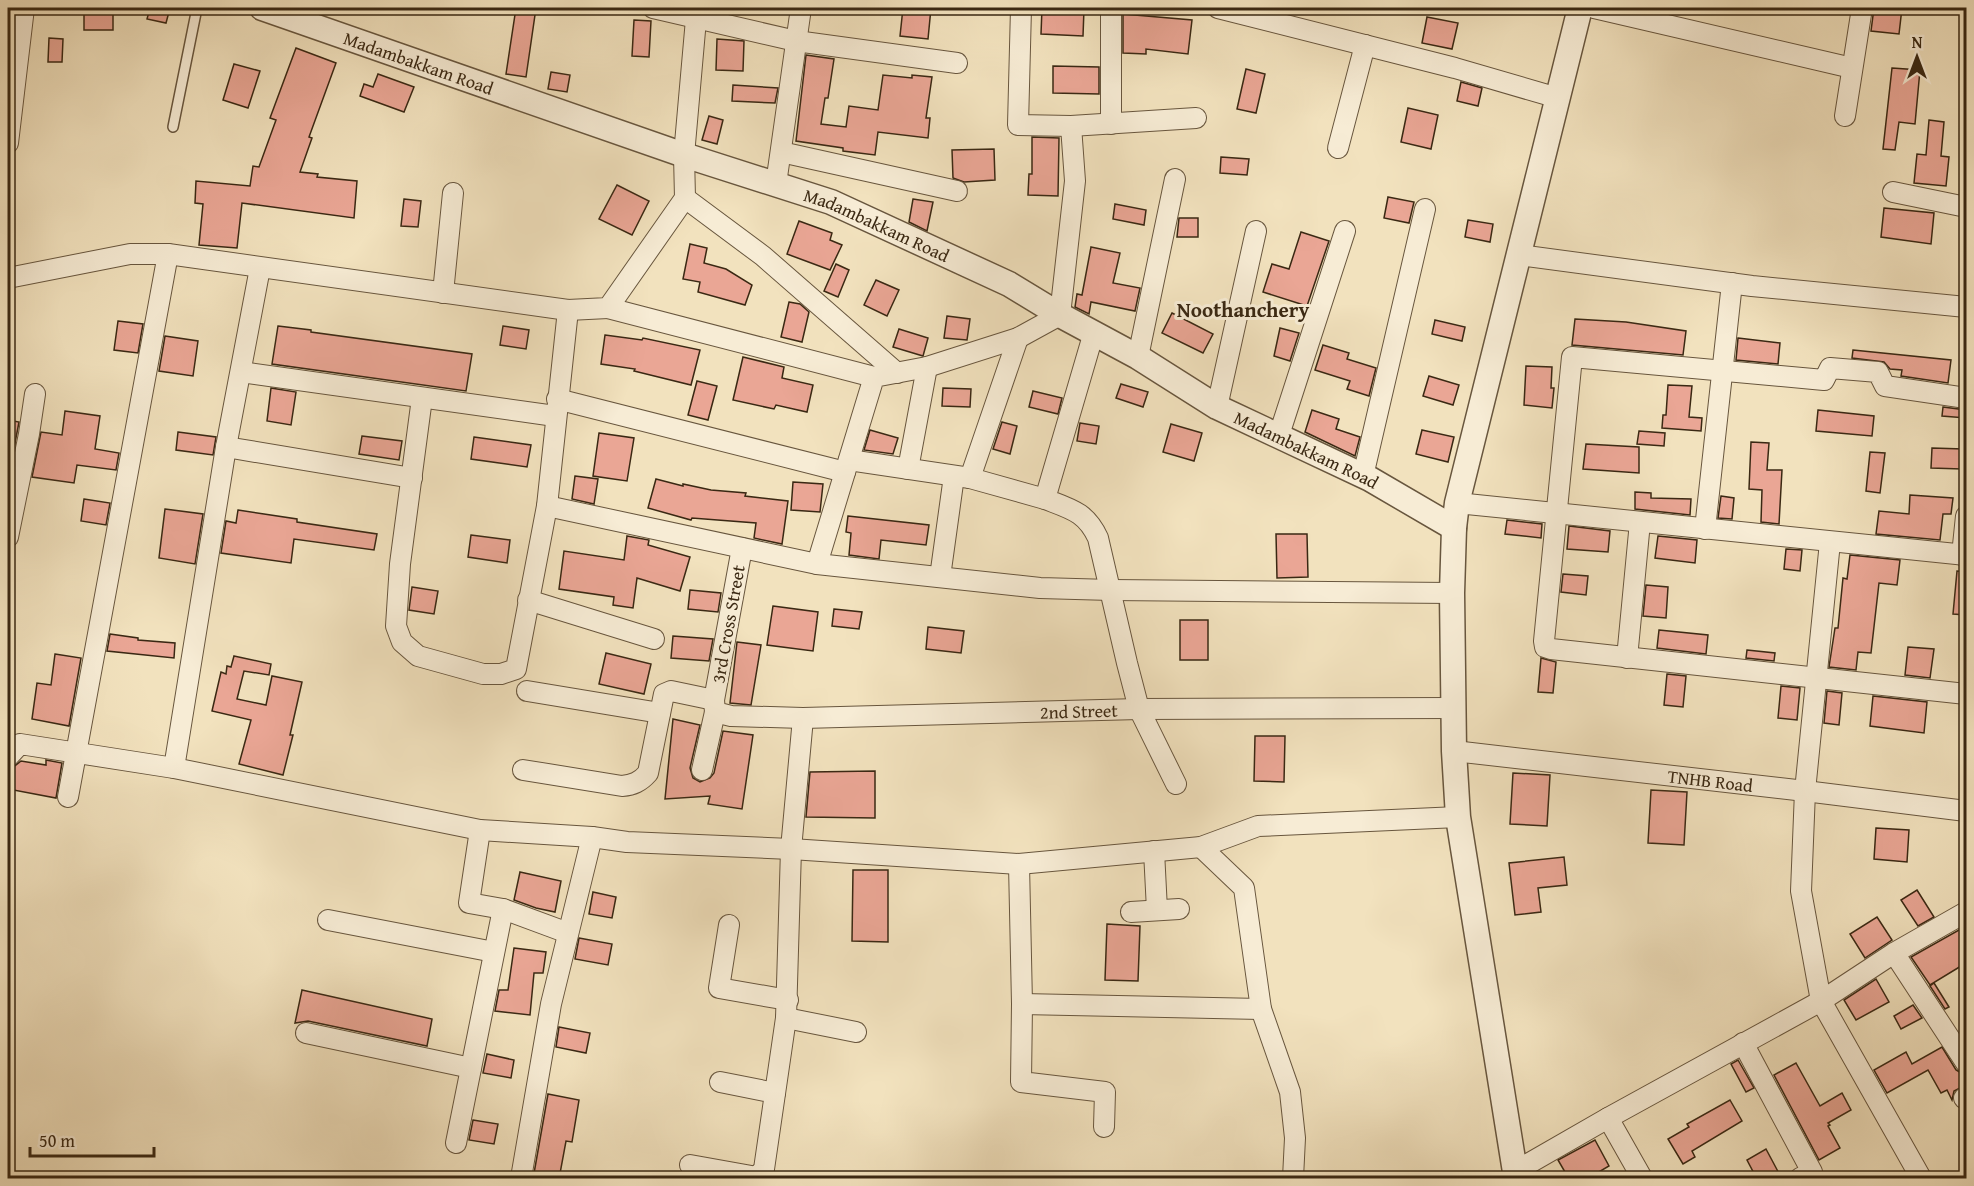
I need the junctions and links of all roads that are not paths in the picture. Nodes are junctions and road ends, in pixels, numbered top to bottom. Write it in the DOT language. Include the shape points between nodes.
graph roads {
  1 [pos="24,8"];
  2 [pos="197,8"];
  3 [pos="262,8"];
  4 [pos="653,8"];
  5 [pos="801,8"];
  6 [pos="1021,8"];
  7 [pos="1111,8"];
  8 [pos="1218,8"];
  9 [pos="1580,8"];
  10 [pos="1594,8"];
  11 [pos="1862,8"];
  12 [pos="696,12"];
  13 [pos="796,40"];
  14 [pos="1365,45"];
  15 [pos="957,63"];
  16 [pos="1852,68"];
  17 [pos="1558,98"];
  18 [pos="1845,116"];
  19 [pos="1196,118"];
  20 [pos="1111,124"];
  21 [pos="1071,126"];
  22 [pos="173,127"];
  23 [pos="8,143"];
  24 [pos="1338,148"];
  25 [pos="781,152"];
  26 [pos="684,155"];
  27 [pos="1175,179"];
  28 [pos="776,184"];
  29 [pos="957,191"];
  30 [pos="1893,192"];
  31 [pos="453,193"];
  32 [pos="685,198"];
  33 [pos="1966,207"];
  34 [pos="1425,209"];
  35 [pos="1256,231"];
  36 [pos="1345,231"];
  37 [pos="168,254"];
  38 [pos="1519,255"];
  39 [pos="260,268"];
  40 [pos="8,278"];
  41 [pos="1732,283"];
  42 [pos="443,293"];
  43 [pos="1966,307"];
  44 [pos="608,308"];
  45 [pos="568,310"];
  46 [pos="1060,315"];
  47 [pos="1094,332"];
  48 [pos="1018,338"];
  49 [pos="1138,357"];
  50 [pos="927,367"];
  51 [pos="1723,371"];
  52 [pos="241,372"];
  53 [pos="897,373"];
  54 [pos="874,377"];
  55 [pos="35,394"];
  56 [pos="422,398"];
  57 [pos="1966,398"];
  58 [pos="1217,406"];
  59 [pos="556,408"];
  60 [pos="1279,435"];
  61 [pos="226,447"];
  62 [pos="847,466"];
  63 [pos="908,469"];
  64 [pos="1363,476"];
  65 [pos="962,477"];
  66 [pos="412,478"];
  67 [pos="1045,499"];
  68 [pos="1457,503"];
  69 [pos="547,506"];
  70 [pos="1555,513"];
  71 [pos="1966,516"];
  72 [pos="1640,522"];
  73 [pos="9,525"];
  74 [pos="1454,528"];
  75 [pos="1706,529"];
  76 [pos="1830,542"];
  77 [pos="742,548"];
  78 [pos="1964,555"];
  79 [pos="817,564"];
  80 [pos="940,577"];
  81 [pos="1111,590"];
  82 [pos="1452,593"];
  83 [pos="528,600"];
  84 [pos="654,639"];
  85 [pos="1627,658"];
  86 [pos="1817,678"];
  87 [pos="527,691"];
  88 [pos="1966,694"];
  89 [pos="715,706"];
  90 [pos="1454,708"];
  91 [pos="1139,709"];
  92 [pos="660,713"];
  93 [pos="803,718"];
  94 [pos="76,751"];
  95 [pos="1454,751"];
  96 [pos="8,757"];
  97 [pos="174,768"];
  98 [pos="523,770"];
  99 [pos="702,770"];
  100 [pos="1176,784"];
  101 [pos="1805,791"];
  102 [pos="68,797"];
  103 [pos="1966,811"];
  104 [pos="1458,817"];
  105 [pos="480,830"];
  106 [pos="592,837"];
  107 [pos="1201,847"];
  108 [pos="791,849"];
  109 [pos="1154,851"];
  110 [pos="1019,864"];
  111 [pos="503,909"];
  112 [pos="1179,909"];
  113 [pos="1157,910"];
  114 [pos="1131,912"];
  115 [pos="1966,912"];
  116 [pos="328,920"];
  117 [pos="729,925"];
  118 [pos="568,933"];
  119 [pos="494,952"];
  120 [pos="1894,953"];
  121 [pos="1821,1001"];
  122 [pos="1022,1004"];
  123 [pos="787,1009"];
  124 [pos="1261,1009"];
  125 [pos="856,1032"];
  126 [pos="306,1034"];
  127 [pos="1743,1042"];
  128 [pos="1966,1064"];
  129 [pos="471,1068"];
  130 [pos="720,1082"];
  131 [pos="775,1093"];
  132 [pos="1608,1118"];
  133 [pos="1104,1127"];
  134 [pos="456,1143"];
  135 [pos="690,1166"];
  136 [pos="1515,1175"];
  137 [pos="521,1179"];
  138 [pos="1293,1179"];
  139 [pos="1642,1179"];
  140 [pos="1800,1179"];
  141 [pos="1921,1179"];
  1 -- 23 [label="street"];
  2 -- 22 [label="lane"];
  3 -- 26 [label="street, Madambakkam Road"];
  4 -- 12 [label="street"];
  5 -- 13 [label="street"];
  6 -- 21 [label="street" via="1018,125"];
  7 -- 20 [label="street"];
  8 -- 14 [label="street"];
  9 -- 17 [label="street"];
  10 -- 16 [label="street"];
  11 -- 16 [label="street"];
  12 -- 13 [label="street"];
  12 -- 26 [label="street"];
  13 -- 15 [label="street"];
  13 -- 25 [label="street"];
  14 -- 17 [label="street"];
  14 -- 24 [label="street"];
  16 -- 18 [label="street"];
  17 -- 38 [label="street"];
  19 -- 20 [label="street"];
  20 -- 21 [label="street"];
  21 -- 46 [label="street" via="1075,181"];
  25 -- 28 [label="street"];
  25 -- 29 [label="street"];
  26 -- 28 [label="street, Madambakkam Road"];
  26 -- 32 [label="street"];
  27 -- 49 [label="street"];
  28 -- 46 [label="street, Madambakkam Road" via="831,202 1009,284"];
  30 -- 33 [label="street"];
  31 -- 42 [label="street"];
  32 -- 44 [label="street"];
  32 -- 53 [label="street" via="763,256"];
  34 -- 64 [label="street"];
  35 -- 58 [label="street"];
  36 -- 60 [label="street"];
  37 -- 39 [label="street"];
  37 -- 40 [label="street" via="130,254"];
  37 -- 94 [label="street"];
  38 -- 41 [label="street"];
  38 -- 68 [label="street"];
  39 -- 42 [label="street"];
  39 -- 52 [label="street"];
  41 -- 43 [label="street"];
  41 -- 51 [label="street"];
  42 -- 45 [label="street"];
  44 -- 45 [label="street"];
  44 -- 54 [label="street"];
  45 -- 59 [label="street"];
  46 -- 47 [label="street, Madambakkam Road"];
  46 -- 48 [label="street"];
  47 -- 49 [label="street, Madambakkam Road"];
  47 -- 67 [label="street"];
  48 -- 50 [label="street"];
  48 -- 65 [label="street"];
  49 -- 58 [label="street, Madambakkam Road"];
  50 -- 53 [label="street"];
  50 -- 63 [label="street"];
  51 -- 57 [label="street" via="1824,380 1830,368 1878,372 1885,386"];
  51 -- 70 [label="street" via="1572,357"];
  51 -- 75 [label="street"];
  52 -- 56 [label="street"];
  52 -- 61 [label="street"];
  53 -- 54 [label="street"];
  54 -- 62 [label="street"];
  55 -- 73 [label="street"];
  56 -- 59 [label="street"];
  56 -- 66 [label="street"];
  58 -- 60 [label="street, Madambakkam Road"];
  59 -- 62 [label="street"];
  59 -- 69 [label="street"];
  60 -- 64 [label="street, Madambakkam Road"];
  61 -- 66 [label="street"];
  61 -- 97 [label="street"];
  62 -- 63 [label="street"];
  62 -- 79 [label="street"];
  63 -- 65 [label="street"];
  64 -- 74 [label="street, Madambakkam Road"];
  65 -- 67 [label="street"];
  65 -- 80 [label="street"];
  66 -- 83 [label="street" via="396,626 402,642 418,656 483,674 501,674 516,669"];
  67 -- 81 [label="street" via="1072,509 1091,523"];
  68 -- 70 [label="street"];
  68 -- 74 [label="street"];
  69 -- 77 [label="street"];
  69 -- 83 [label="street"];
  70 -- 72 [label="street"];
  70 -- 85 [label="street" via="1544,645"];
  71 -- 78 [label="street"];
  72 -- 75 [label="street"];
  72 -- 85 [label="street"];
  74 -- 82 [label="street"];
  75 -- 76 [label="street"];
  76 -- 78 [label="street"];
  76 -- 86 [label="street"];
  77 -- 79 [label="street"];
  77 -- 89 [label="street, 3rd Cross Street"];
  79 -- 80 [label="street"];
  80 -- 81 [label="street" via="1040,588"];
  81 -- 82 [label="street"];
  81 -- 91 [label="street"];
  82 -- 90 [label="street"];
  83 -- 84 [label="street"];
  85 -- 86 [label="street"];
  86 -- 88 [label="street"];
  86 -- 101 [label="street"];
  87 -- 92 [label="street"];
  89 -- 92 [label="street, 2nd Street" via="667,692"];
  89 -- 93 [label="street, 2nd Street" via="731,716"];
  89 -- 99 [label="street, 3rd Cross Street"];
  90 -- 91 [label="street, 2nd Street"];
  90 -- 95 [label="street"];
  91 -- 93 [label="street, 2nd Street"];
  91 -- 100 [label="street"];
  92 -- 98 [label="street" via="648,773 642,781 622,786"];
  93 -- 108 [label="street"];
  94 -- 96 [label="street" via="20,744"];
  94 -- 97 [label="street"];
  94 -- 102 [label="street"];
  95 -- 101 [label="street, TNHB Road"];
  95 -- 104 [label="street"];
  97 -- 105 [label="street"];
  101 -- 103 [label="street, TNHB Road"];
  101 -- 121 [label="street" via="1801,891"];
  104 -- 107 [label="street" via="1258,826"];
  104 -- 136 [label="street"];
  105 -- 106 [label="street"];
  105 -- 111 [label="street" via="469,903"];
  106 -- 108 [label="street"];
  106 -- 118 [label="street"];
  107 -- 109 [label="street"];
  107 -- 124 [label="street" via="1244,888"];
  108 -- 110 [label="street"];
  108 -- 123 [label="street"];
  109 -- 110 [label="street"];
  109 -- 113 [label="street"];
  110 -- 122 [label="street"];
  111 -- 118 [label="street"];
  111 -- 119 [label="street"];
  112 -- 113 [label="street"];
  113 -- 114 [label="street"];
  115 -- 120 [label="street"];
  116 -- 119 [label="street"];
  117 -- 123 [label="street" via="719,988"];
  118 -- 137 [label="street" via="551,1004"];
  119 -- 129 [label="street"];
  120 -- 121 [label="street"];
  120 -- 128 [label="street"];
  121 -- 127 [label="street"];
  121 -- 141 [label="street"];
  122 -- 124 [label="street"];
  122 -- 133 [label="street" via="1021,1082 1105,1092"];
  123 -- 125 [label="street"];
  123 -- 131 [label="street"];
  124 -- 138 [label="street" via="1290,1092 1295,1138"];
  126 -- 129 [label="street"];
  127 -- 132 [label="street"];
  127 -- 140 [label="street" via="1812,1172"];
  129 -- 134 [label="street"];
  130 -- 131 [label="street"];
  131 -- 135 [label="street" via="764,1169 757,1177"];
  132 -- 136 [label="street"];
  132 -- 139 [label="street"];
}
